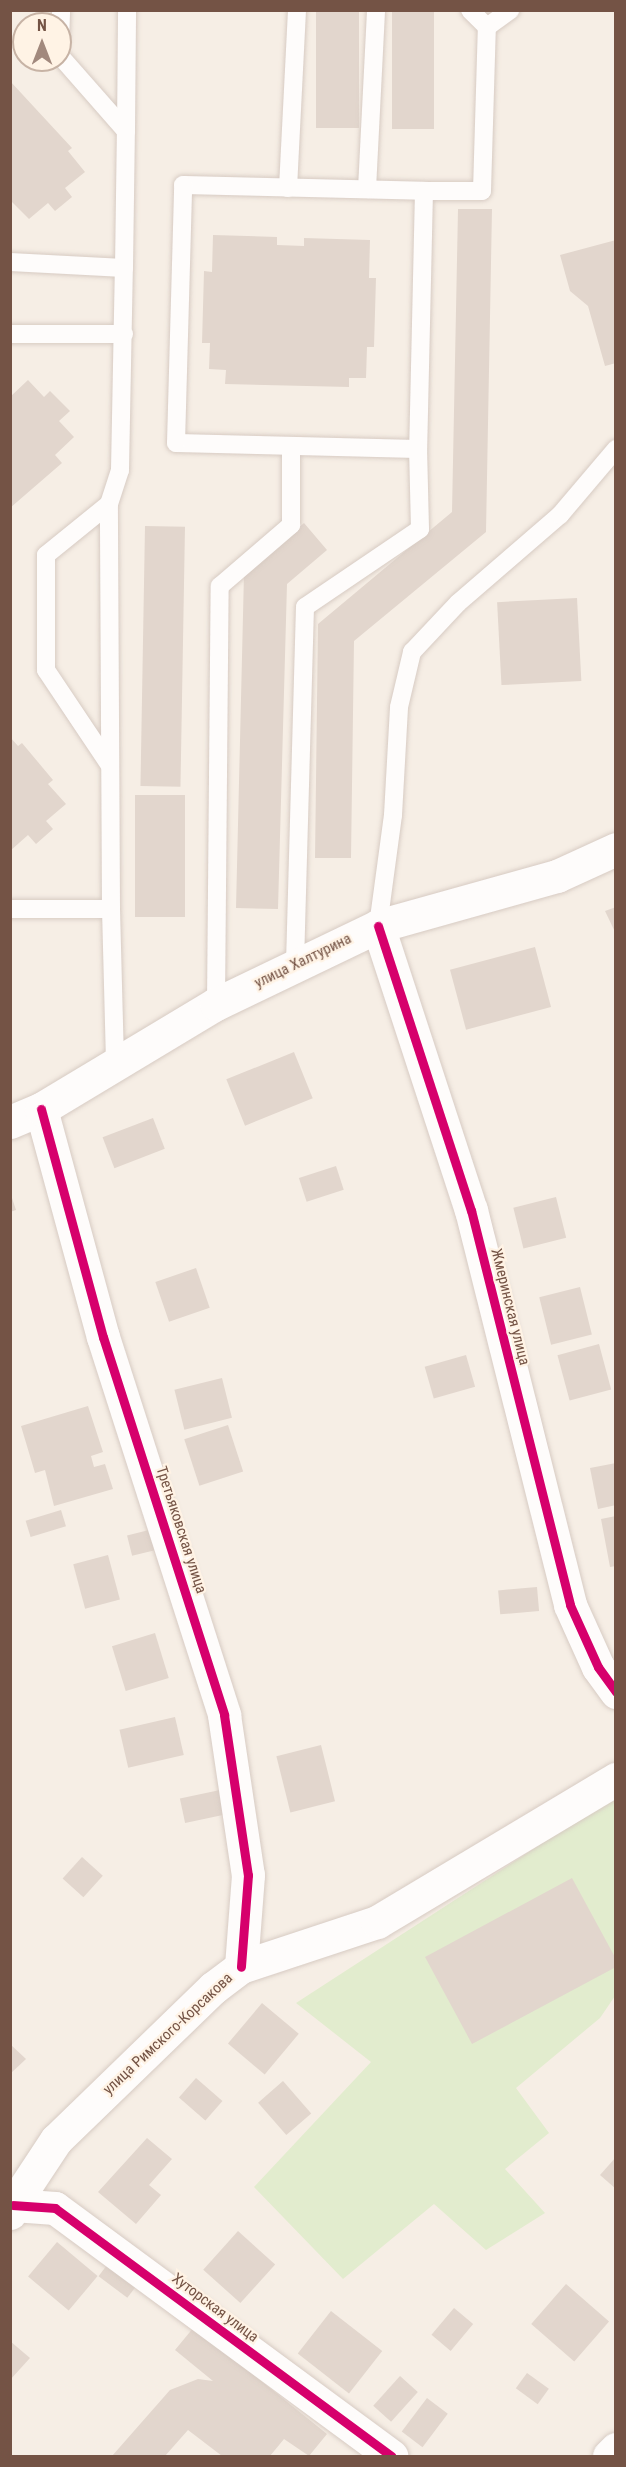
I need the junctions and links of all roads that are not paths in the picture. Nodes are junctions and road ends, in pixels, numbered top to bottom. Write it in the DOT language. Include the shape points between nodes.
graph roads {
  1 [pos="127,10"];
  2 [pos="297,10"];
  3 [pos="375,10"];
  4 [pos="470,10"];
  5 [pos="510,10"];
  6 [pos="487,27"];
  7 [pos="72,70"];
  8 [pos="126,131"];
  9 [pos="288,188"];
  10 [pos="368,189"];
  11 [pos="424,190"];
  12 [pos="10,262"];
  13 [pos="124,268"];
  14 [pos="10,334"];
  15 [pos="124,334"];
  16 [pos="291,446"];
  17 [pos="418,449"];
  18 [pos="615,449"];
  19 [pos="109,504"];
  20 [pos="109,764"];
  21 [pos="615,849"];
  22 [pos="10,909"];
  23 [pos="111,909"];
  24 [pos="378,926"];
  25 [pos="295,964"];
  26 [pos="216,1004"];
  27 [pos="115,1066"];
  28 [pos="41,1109"];
  29 [pos="10,1122"];
  30 [pos="615,1692"];
  31 [pos="615,1779"];
  32 [pos="241,1967"];
  33 [pos="11,2207"];
  34 [pos="615,2449"];
  35 [pos="391,2457"];
  36 [pos="609,2457"];
  1 -- 8 [label="lane"];
  2 -- 9 [label="lane"];
  3 -- 10 [label="lane"];
  4 -- 6 [label="lane"];
  5 -- 6 [label="lane"];
  6 -- 11 [label="lane" via="482,190"];
  7 -- 8 [label="lane"];
  8 -- 13 [label="lane"];
  9 -- 10 [label="lane"];
  9 -- 16 [label="lane" via="183,185 176,443"];
  10 -- 11 [label="lane"];
  11 -- 17 [label="lane"];
  12 -- 13 [label="lane"];
  13 -- 15 [label="lane"];
  14 -- 15 [label="lane"];
  15 -- 19 [label="lane" via="120,470"];
  16 -- 17 [label="lane"];
  16 -- 26 [label="lane" via="291,525 220,586"];
  17 -- 25 [label="lane" via="420,529 304,607"];
  18 -- 24 [label="lane" via="560,515 458,603 412,652 399,707 393,815"];
  19 -- 20 [label="lane"];
  19 -- 20 [label="lane" via="46,555 46,670"];
  20 -- 23 [label="lane"];
  21 -- 24 [label="street, улица Халтурина" via="557,876"];
  22 -- 23 [label="lane"];
  23 -- 27 [label="lane"];
  24 -- 25 [label="street, улица Халтурина"];
  24 -- 30 [label="street, Жмеринская улица" via="471,1210 570,1605 598,1667"];
  25 -- 26 [label="street, улица Халтурина"];
  26 -- 27 [label="street, улица Халтурина"];
  27 -- 28 [label="street, улица Халтурина"];
  28 -- 29 [label="street, улица Халтурина"];
  28 -- 32 [label="street, Третьяковская улица" via="102,1337 224,1715 248,1875"];
  31 -- 32 [label="street, улица Римского-Корсакова" via="377,1922"];
  32 -- 33 [label="street, улица Римского-Корсакова" via="213,1988 56,2140"];
  33 -- 35 [label="street, Хуторская улица" via="55,2208"];
  34 -- 36 [label="street"];
}
